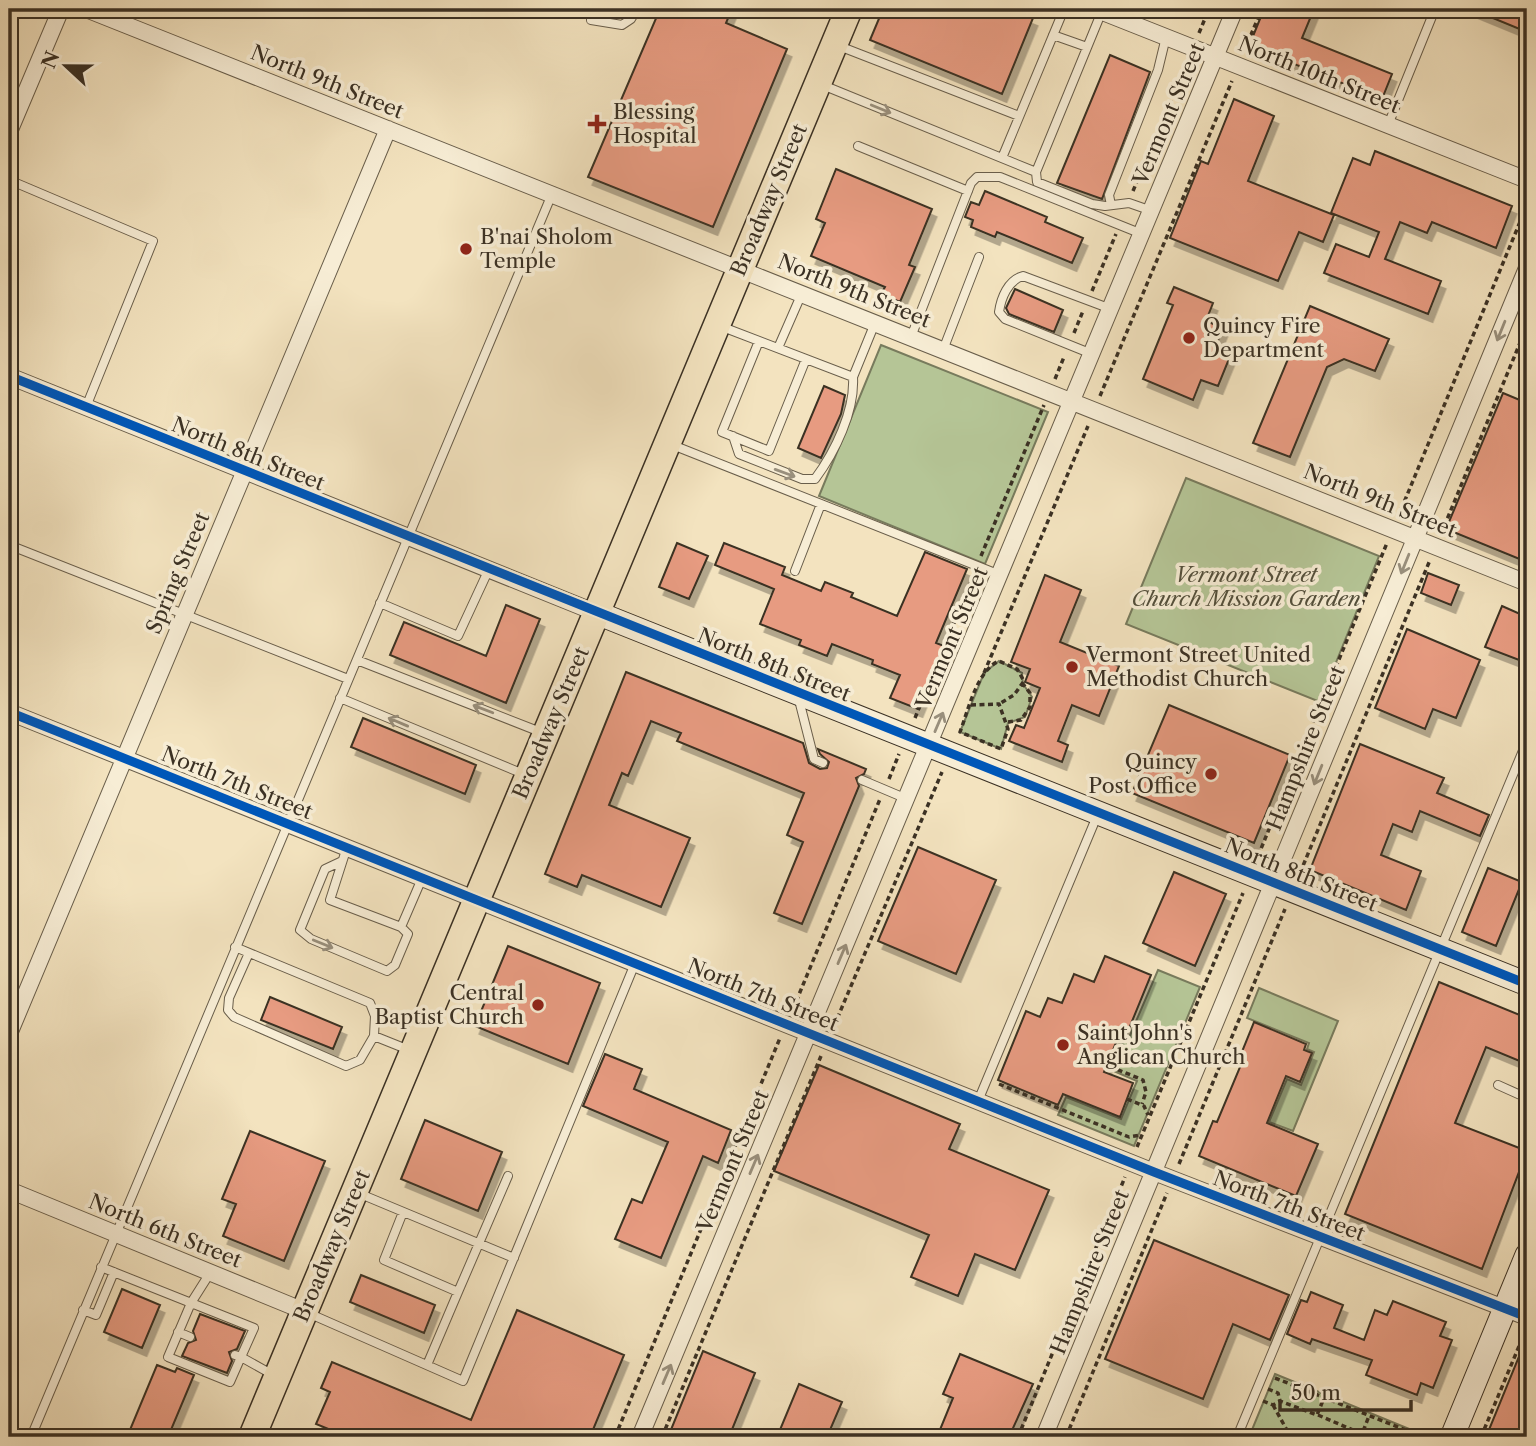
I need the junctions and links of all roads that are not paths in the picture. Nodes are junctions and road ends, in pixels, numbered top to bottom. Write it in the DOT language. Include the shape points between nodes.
graph roads {
  1 [pos="61,9"];
  2 [pos="86,9"];
  3 [pos="637,9"];
  4 [pos="849,9"];
  5 [pos="1064,9"];
  6 [pos="1235,9"];
  7 [pos="1435,9"];
  8 [pos="1098,10"];
  9 [pos="591,20"];
  10 [pos="1053,35"];
  11 [pos="1166,37"];
  12 [pos="835,44"];
  13 [pos="1087,47"];
  14 [pos="1216,57"];
  15 [pos="818,83"];
  16 [pos="1019,116"];
  17 [pos="1388,125"];
  18 [pos="388,129"];
  19 [pos="9,132"];
  20 [pos="858,146"];
  21 [pos="1002,159"];
  22 [pos="1036,172"];
  23 [pos="9,180"];
  24 [pos="1527,180"];
  25 [pos="968,191"];
  26 [pos="552,194"];
  27 [pos="1111,205"];
  28 [pos="1152,211"];
  29 [pos="1142,234"];
  30 [pos="979,257"];
  31 [pos="1527,268"];
  32 [pos="740,269"];
  33 [pos="802,293"];
  34 [pos="1111,309"];
  35 [pos="876,323"];
  36 [pos="717,325"];
  37 [pos="911,337"];
  38 [pos="759,341"];
  39 [pos="778,348"];
  40 [pos="943,350"];
  41 [pos="1092,355"];
  42 [pos="806,359"];
  43 [pos="9,376"];
  44 [pos="853,377"];
  45 [pos="1073,401"];
  46 [pos="86,407"];
  47 [pos="733,436"];
  48 [pos="667,443"];
  49 [pos="245,472"];
  50 [pos="821,504"];
  51 [pos="408,537"];
  52 [pos="1416,538"];
  53 [pos="9,545"];
  54 [pos="489,569"];
  55 [pos="795,572"];
  56 [pos="1001,575"];
  57 [pos="1527,583"];
  58 [pos="380,603"];
  59 [pos="597,613"];
  60 [pos="183,614"];
  61 [pos="357,660"];
  62 [pos="348,679"];
  63 [pos="797,694"];
  64 [pos="341,698"];
  65 [pos="9,712"];
  66 [pos="546,734"];
  67 [pos="1527,741"];
  68 [pos="940,750"];
  69 [pos="123,757"];
  70 [pos="822,763"];
  71 [pos="528,776"];
  72 [pos="862,780"];
  73 [pos="907,799"];
  74 [pos="1099,813"];
  75 [pos="289,822"];
  76 [pos="344,854"];
  77 [pos="423,876"];
  78 [pos="1273,882"];
  79 [pos="478,898"];
  80 [pos="401,927"];
  81 [pos="235,947"];
  82 [pos="1441,950"];
  83 [pos="248,953"];
  84 [pos="636,961"];
  85 [pos="1527,984"];
  86 [pos="808,1033"];
  87 [pos="9,1034"];
  88 [pos="374,1036"];
  89 [pos="414,1052"];
  90 [pos="1498,1085"];
  91 [pos="1527,1098"];
  92 [pos="978,1101"];
  93 [pos="1154,1172"];
  94 [pos="508,1175"];
  95 [pos="9,1190"];
  96 [pos="355,1192"];
  97 [pos="403,1212"];
  98 [pos="115,1233"];
  99 [pos="1320,1237"];
  100 [pos="480,1243"];
  101 [pos="1527,1255"];
  102 [pos="514,1258"];
  103 [pos="101,1267"];
  104 [pos="114,1272"];
  105 [pos="211,1272"];
  106 [pos="458,1292"];
  107 [pos="191,1303"];
  108 [pos="1505,1308"];
  109 [pos="83,1310"];
  110 [pos="304,1311"];
  111 [pos="1527,1317"];
  112 [pos="178,1332"];
  113 [pos="190,1337"];
  114 [pos="238,1356"];
  115 [pos="427,1365"];
  116 [pos="277,1377"];
  117 [pos="30,1437"];
  118 [pos="252,1437"];
  119 [pos="640,1437"];
  120 [pos="1044,1437"];
  121 [pos="1237,1437"];
  122 [pos="1452,1437"];
  1 -- 19 [label="street"];
  2 -- 18 [label="street, North 9th Street"];
  3 -- 9 [label="lane" via="622,25"];
  4 -- 12 [label="main road, Broadway Street"];
  5 -- 10 [label="lane"];
  6 -- 14 [label="street, Vermont Street"];
  7 -- 17 [label="lane"];
  8 -- 11 [label="street, North 10th Street"];
  8 -- 13 [label="lane"];
  10 -- 13 [label="lane"];
  10 -- 16 [label="lane"];
  11 -- 14 [label="street, North 10th Street"];
  11 -- 27 [label="lane" via="1158,70 1109,195"];
  12 -- 15 [label="main road, Broadway Street"];
  12 -- 16 [label="lane"];
  13 -- 22 [label="lane"];
  14 -- 17 [label="street, North 10th Street"];
  14 -- 28 [label="street, Vermont Street"];
  15 -- 21 [label="lane, one-way"];
  15 -- 32 [label="main road, Broadway Street"];
  16 -- 21 [label="lane"];
  17 -- 24 [label="street, North 10th Street"];
  18 -- 26 [label="street, North 9th Street"];
  18 -- 49 [label="street, Spring Street"];
  20 -- 25 [label="lane"];
  21 -- 22 [label="lane"];
  22 -- 27 [label="lane" via="1037,182 1092,204"];
  23 -- 46 [label="lane" via="153,241"];
  25 -- 29 [label="lane" via="977,177 1000,177"];
  25 -- 37 [label="lane"];
  26 -- 32 [label="street, North 9th Street"];
  26 -- 51 [label="lane"];
  27 -- 28 [label="lane" via="1129,202"];
  28 -- 29 [label="street, Vermont Street"];
  29 -- 34 [label="street, Vermont Street"];
  30 -- 40 [label="lane"];
  31 -- 52 [label="street, Hampshire Street, one-way"];
  32 -- 33 [label="street, North 9th Street"];
  32 -- 36 [label="main road, Broadway Street"];
  33 -- 35 [label="street, North 9th Street"];
  33 -- 39 [label="lane"];
  34 -- 41 [label="street, Vermont Street"];
  34 -- 41 [label="lane" via="1023,276 1009,286 1000,306 1005,319"];
  35 -- 37 [label="street, North 9th Street"];
  35 -- 44 [label="lane"];
  36 -- 38 [label="lane"];
  36 -- 48 [label="main road, Broadway Street"];
  37 -- 40 [label="street, North 9th Street"];
  38 -- 39 [label="lane"];
  38 -- 47 [label="lane" via="722,432"];
  39 -- 42 [label="lane"];
  40 -- 45 [label="street, North 9th Street"];
  41 -- 45 [label="street, Vermont Street"];
  42 -- 44 [label="lane"];
  42 -- 47 [label="lane" via="769,451"];
  43 -- 46 [label="street, North 8th Street"];
  47 -- 44 [label="lane, one-way" via="739,454 802,479 815,479 827,463 854,397"];
  45 -- 52 [label="street, North 9th Street"];
  45 -- 56 [label="street, Vermont Street"];
  46 -- 49 [label="street, North 8th Street"];
  48 -- 50 [label="lane"];
  48 -- 59 [label="main road, Broadway Street"];
  49 -- 51 [label="street, North 8th Street"];
  49 -- 60 [label="street, Spring Street"];
  50 -- 55 [label="lane"];
  50 -- 56 [label="lane"];
  51 -- 54 [label="street, North 8th Street"];
  51 -- 58 [label="lane"];
  52 -- 57 [label="street, North 9th Street"];
  52 -- 78 [label="street, Hampshire Street, one-way"];
  53 -- 60 [label="lane"];
  54 -- 58 [label="lane" via="458,636"];
  54 -- 59 [label="street, North 8th Street"];
  68 -- 56 [label="street, Vermont Street, one-way"];
  58 -- 61 [label="lane"];
  59 -- 63 [label="street, North 8th Street"];
  59 -- 66 [label="main road, Broadway Street"];
  60 -- 62 [label="lane"];
  60 -- 69 [label="street, Spring Street"];
  61 -- 62 [label="lane"];
  66 -- 61 [label="lane, one-way"];
  62 -- 64 [label="lane"];
  63 -- 68 [label="street, North 8th Street"];
  63 -- 70 [label="lane" via="814,759"];
  71 -- 64 [label="lane, one-way"];
  64 -- 75 [label="lane"];
  65 -- 69 [label="street, North 7th Street"];
  66 -- 71 [label="main road, Broadway Street"];
  67 -- 82 [label="lane"];
  68 -- 73 [label="street, Vermont Street"];
  68 -- 74 [label="street, North 8th Street"];
  69 -- 75 [label="street, North 7th Street"];
  69 -- 87 [label="street, Spring Street"];
  71 -- 79 [label="main road, Broadway Street"];
  72 -- 73 [label="lane"];
  86 -- 73 [label="street, Vermont Street, one-way"];
  74 -- 78 [label="street, North 8th Street"];
  74 -- 92 [label="lane"];
  75 -- 76 [label="street, North 7th Street"];
  75 -- 81 [label="lane"];
  76 -- 77 [label="street, North 7th Street"];
  76 -- 80 [label="lane" via="330,900"];
  76 -- 80 [label="lane, one-way" via="325,869 300,930 387,971 395,965 408,934"];
  77 -- 79 [label="street, North 7th Street"];
  77 -- 80 [label="lane"];
  78 -- 82 [label="street, North 8th Street"];
  78 -- 93 [label="street, Hampshire Street"];
  79 -- 84 [label="street, North 7th Street"];
  79 -- 89 [label="main road, Broadway Street"];
  81 -- 83 [label="lane"];
  81 -- 98 [label="lane"];
  82 -- 85 [label="street, North 8th Street"];
  82 -- 99 [label="lane"];
  83 -- 88 [label="lane" via="370,1003"];
  83 -- 88 [label="lane" via="229,998 228,1010 234,1017 346,1066 360,1060"];
  84 -- 86 [label="street, North 7th Street"];
  84 -- 102 [label="lane"];
  86 -- 92 [label="street, North 7th Street"];
  119 -- 86 [label="street, Vermont Street, one-way"];
  88 -- 89 [label="lane"];
  89 -- 96 [label="main road, Broadway Street"];
  90 -- 91 [label="lane"];
  92 -- 93 [label="street, North 7th Street"];
  93 -- 99 [label="street, North 7th Street"];
  93 -- 120 [label="street, Hampshire Street"];
  94 -- 100 [label="lane"];
  95 -- 98 [label="street, North 6th Street"];
  96 -- 97 [label="lane"];
  96 -- 110 [label="main road, Broadway Street"];
  97 -- 100 [label="lane"];
  97 -- 106 [label="lane" via="384,1260"];
  98 -- 103 [label="lane"];
  98 -- 105 [label="street, North 6th Street"];
  99 -- 108 [label="street, North 7th Street"];
  99 -- 121 [label="lane"];
  100 -- 102 [label="lane"];
  100 -- 106 [label="lane"];
  101 -- 108 [label="street"];
  102 -- 115 [label="lane" via="463,1381"];
  103 -- 104 [label="lane"];
  103 -- 109 [label="lane"];
  104 -- 107 [label="lane"];
  104 -- 109 [label="lane" via="96,1315"];
  105 -- 107 [label="lane"];
  105 -- 110 [label="street, North 6th Street"];
  106 -- 115 [label="lane"];
  107 -- 112 [label="lane"];
  107 -- 114 [label="lane" via="254,1328"];
  108 -- 111 [label="street, North 7th Street"];
  108 -- 122 [label="street"];
  109 -- 117 [label="lane"];
  110 -- 115 [label="lane"];
  110 -- 116 [label="main road, Broadway Street"];
  112 -- 113 [label="lane"];
  112 -- 114 [label="lane" via="168,1357 230,1382"];
  114 -- 116 [label="lane"];
  116 -- 118 [label="main road, Broadway Street"];
}
